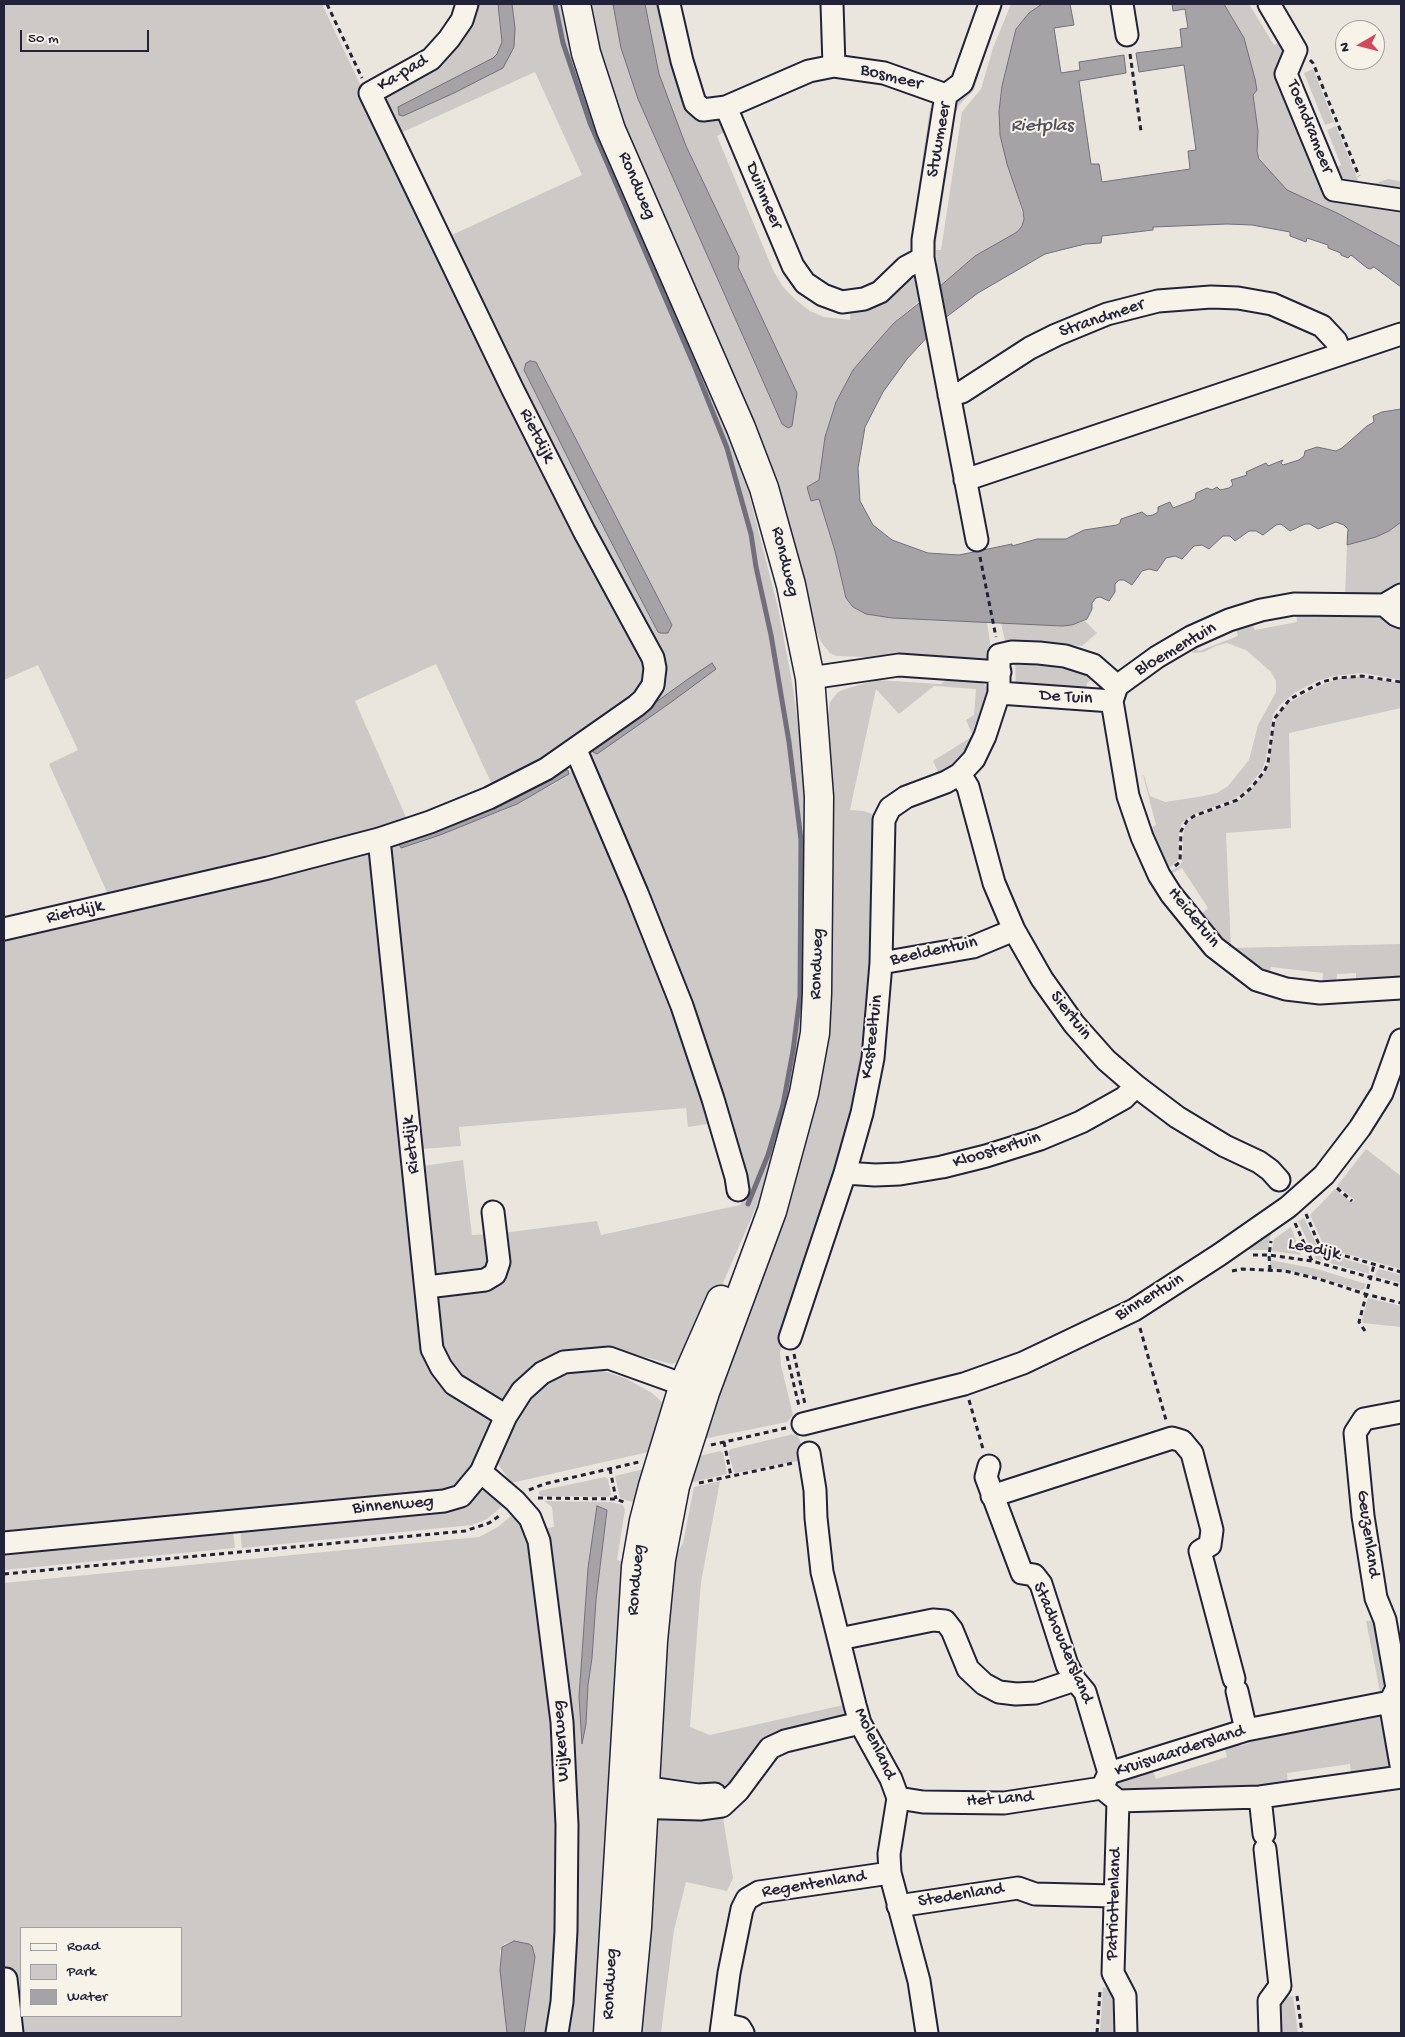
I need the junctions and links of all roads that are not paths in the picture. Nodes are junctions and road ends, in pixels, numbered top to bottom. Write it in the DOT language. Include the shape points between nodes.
graph roads {
  1 [pos="467,4"];
  2 [pos="576,4"];
  3 [pos="669,4"];
  4 [pos="832,4"];
  5 [pos="990,4"];
  6 [pos="1122,4"];
  7 [pos="1269,4"];
  8 [pos="1128,45"];
  9 [pos="834,66"];
  10 [pos="370,94"];
  11 [pos="946,95"];
  12 [pos="726,107"];
  13 [pos="1401,200"];
  14 [pos="923,258"];
  15 [pos="1401,334"];
  16 [pos="1341,354"];
  17 [pos="949,395"];
  18 [pos="965,480"];
  19 [pos="977,540"];
  20 [pos="1396,606"];
  21 [pos="999,673"];
  22 [pos="810,678"];
  23 [pos="1114,693"];
  24 [pos="576,750"];
  25 [pos="960,774"];
  26 [pos="380,839"];
  27 [pos="4,929"];
  28 [pos="1014,930"];
  29 [pos="881,963"];
  30 [pos="1401,988"];
  31 [pos="1401,1040"];
  32 [pos="1136,1086"];
  33 [pos="846,1173"];
  34 [pos="1279,1180"];
  35 [pos="738,1190"];
  36 [pos="493,1212"];
  37 [pos="427,1287"];
  38 [pos="790,1338"];
  39 [pos="694,1388"];
  40 [pos="1401,1412"];
  41 [pos="506,1416"];
  42 [pos="803,1424"];
  43 [pos="810,1456"];
  44 [pos="989,1466"];
  45 [pos="481,1472"];
  46 [pos="992,1496"];
  47 [pos="4,1543"];
  48 [pos="1393,1619"];
  49 [pos="839,1639"];
  50 [pos="1075,1680"];
  51 [pos="1396,1692"];
  52 [pos="860,1723"];
  53 [pos="1246,1730"];
  54 [pos="1401,1764"];
  55 [pos="1401,1777"];
  56 [pos="1110,1787"];
  57 [pos="634,1797"];
  58 [pos="1260,1797"];
  59 [pos="898,1798"];
  60 [pos="890,1873"];
  61 [pos="1114,1896"];
  62 [pos="898,1906"];
  63 [pos="4,1979"];
  64 [pos="722,2029"];
  65 [pos="12,2033"];
  66 [pos="557,2033"];
  67 [pos="608,2033"];
  68 [pos="627,2033"];
  69 [pos="742,2033"];
  70 [pos="927,2033"];
  71 [pos="1126,2033"];
  72 [pos="1270,2033"];
  1 -- 10 [label="street, Ka-pad" via="450,39 431,59"];
  2 -- 22 [label="main road, Rondweg" via="586,53 612,130 764,488 791,586"];
  3 -- 12 [label="street" via="695,103 703,110"];
  4 -- 9 [label="street"];
  5 -- 11 [label="street, Stuwmeer" via="962,83"];
  6 -- 8 [label="street"];
  7 -- 13 [label="street, Toendrameer" via="1296,50 1286,74 1334,190"];
  9 -- 11 [label="street, Bosmeer" via="884,73"];
  9 -- 12 [label="street, Bosmeer" via="809,72"];
  10 -- 24 [label="street, Rietdijk" via="575,514 653,658 655,677 643,700"];
  11 -- 14 [label="street, Stuwmeer" via="923,240"];
  12 -- 14 [label="street, Duinmeer" via="793,266 805,283 842,302 864,299 880,292 906,267"];
  14 -- 17 [label="street"];
  15 -- 16 [label="street"];
  16 -- 17 [label="street, Strandmeer" via="1336,341 1322,326 1272,304 1220,297 1158,301 1107,314 1056,334 962,392"];
  16 -- 18 [label="street"];
  17 -- 18 [label="street"];
  18 -- 19 [label="street"];
  20 -- 23 [label="street, Bloementuin" via="1294,604 1261,610 1191,637 1157,657"];
  21 -- 22 [label="street, De Tuin" via="899,666"];
  21 -- 23 [label="street, De Tuin"];
  21 -- 23 [label="street, De Tuin" via="1012,652 1065,656 1093,665"];
  21 -- 25 [label="street, Kasteeltuin" via="986,736 974,759"];
  22 -- 39 [label="main road, Rondweg" via="819,797 815,1033 804,1093 787,1153"];
  23 -- 30 [label="street, Heidetuin" via="1128,796 1142,836 1171,894 1214,947 1256,980 1286,989 1320,993"];
  24 -- 26 [label="street, Rietdijk" via="489,798"];
  24 -- 35 [label="street" via="682,1006 713,1099"];
  25 -- 28 [label="street, Siertuin" via="968,786 994,883"];
  25 -- 29 [label="street, Kasteeltuin" via="906,797 890,808 884,820"];
  26 -- 27 [label="street, Rietdijk"];
  26 -- 37 [label="street, Rietdijk"];
  28 -- 29 [label="street, Beeldentuin" via="973,946"];
  28 -- 32 [label="street, Siertuin" via="1042,979 1074,1024 1106,1060"];
  29 -- 33 [label="street, Kasteeltuin" via="873,1058"];
  31 -- 42 [label="street, Binnentuin" via="1382,1093 1360,1128 1297,1210 1134,1310 1023,1362 964,1384"];
  32 -- 33 [label="street, Kloostertuin" via="1124,1098 1081,1122 986,1156 900,1174"];
  32 -- 34 [label="street, Siertuin" via="1177,1117 1259,1162"];
  33 -- 38 [label="street, Kasteeltuin"];
  36 -- 37 [label="street" via="499,1262 494,1274 485,1280"];
  37 -- 41 [label="street, Rietdijk" via="432,1349 441,1367 454,1384"];
  39 -- 41 [label="street, Binnenweg" via="609,1358 564,1362 542,1373 522,1391"];
  39 -- 57 [label="main road, Rondweg" via="653,1486 636,1567"];
  40 -- 48 [label="street, Geuzenland" via="1364,1419 1355,1433 1362,1516 1376,1598"];
  41 -- 45 [label="street, Binnenweg"];
  43 -- 49 [label="street, Molenland" via="822,1572"];
  44 -- 46 [label="street, Stadhoudersland" via="986,1477"];
  45 -- 47 [label="street, Binnenweg" via="461,1496 444,1501"];
  45 -- 66 [label="street, Wijkerweg" via="522,1496 539,1541 562,1722 567,1825 566,1931"];
  46 -- 50 [label="street, Stadhoudersland" via="1022,1573 1034,1575 1041,1584 1067,1665"];
  46 -- 53 [label="street" via="1172,1438 1182,1441 1192,1453 1212,1530 1210,1545 1200,1551"];
  48 -- 51 [label="street, Geuzenland"];
  49 -- 50 [label="street" via="933,1620 945,1621 968,1669 984,1684 999,1692 1036,1693"];
  49 -- 52 [label="street, Molenland"];
  50 -- 56 [label="street, Stadhoudersland" via="1085,1692"];
  51 -- 53 [label="street, Kruisvaardersland"];
  51 -- 54 [label="street"];
  52 -- 57 [label="street" via="785,1741 770,1748 738,1791 722,1806 700,1809"];
  52 -- 59 [label="street, Molenland"];
  53 -- 56 [label="street, Kruisvaardersland"];
  55 -- 58 [label="street, Kruisvaardersland"];
  56 -- 58 [label="street, Kruisvaardersland"];
  56 -- 59 [label="street, Het Land" via="1004,1803 923,1802"];
  56 -- 61 [label="street, Patriottenland"];
  57 -- 67 [label="main road, Rondweg"];
  57 -- 68 [label="main road, Rondweg" via="635,1955"];
  58 -- 72 [label="street" via="1280,1986 1269,2001"];
  59 -- 60 [label="street, Molenland" via="889,1854"];
  60 -- 62 [label="street, Molenland"];
  60 -- 64 [label="street, Regentenland" via="759,1892 747,1899 742,1909"];
  61 -- 62 [label="street, Stedenland" via="1035,1894 1018,1888"];
  61 -- 71 [label="street, Patriottenland" via="1113,1973 1125,1996"];
  62 -- 70 [label="street, Molenland" via="919,1981"];
  63 -- 65 [label="street"];
  64 -- 69 [label="street, Regentenland" via="740,2028"];
}
